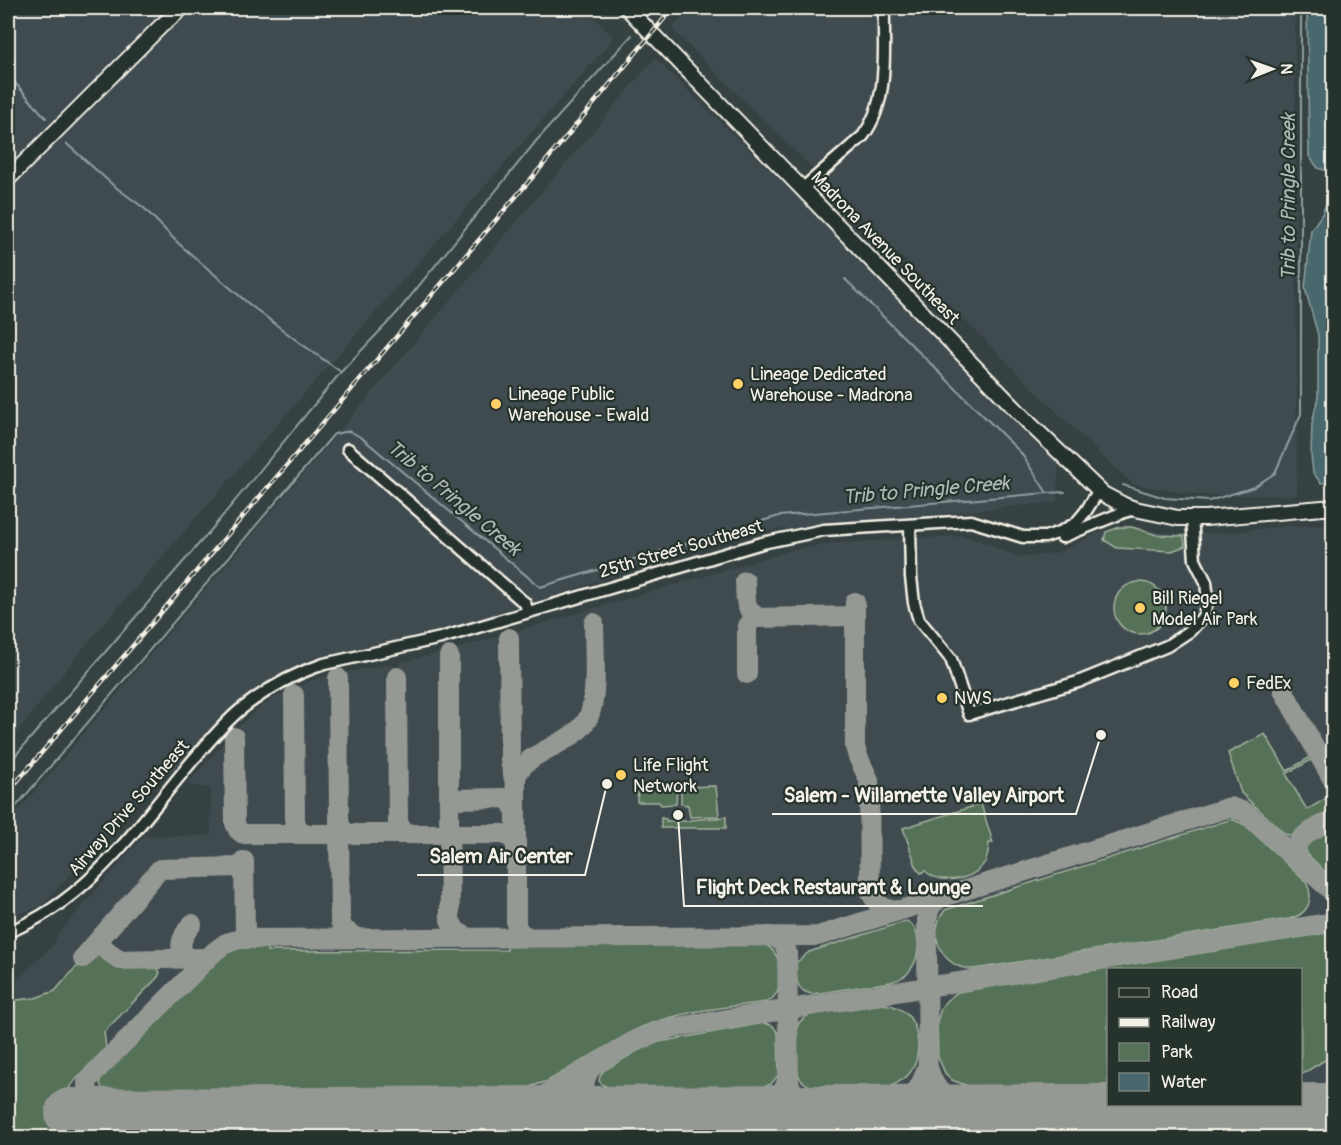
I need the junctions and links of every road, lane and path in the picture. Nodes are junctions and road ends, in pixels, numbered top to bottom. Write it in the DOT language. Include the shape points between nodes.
graph roads {
  1 [pos="182,8"];
  2 [pos="627,8"];
  3 [pos="884,8"];
  4 [pos="8,179"];
  5 [pos="802,189"];
  6 [pos="348,449"];
  7 [pos="1099,490"];
  8 [pos="1130,507"];
  9 [pos="1334,507"];
  10 [pos="1192,518"];
  11 [pos="910,525"];
  12 [pos="1045,537"];
  13 [pos="528,612"];
  14 [pos="265,693"];
  15 [pos="8,932"];
  1 -- 4 [label="main road"];
  2 -- 5 [label="main road, Madrona Avenue Southeast"];
  3 -- 5 [label="street" via="882,88 871,125"];
  5 -- 7 [label="main road, Madrona Avenue Southeast"];
  6 -- 13 [label="street" via="525,603"];
  7 -- 8 [label="main road, Madrona Avenue Southeast"];
  7 -- 12 [label="street, 25th Street Southeast" via="1076,523"];
  8 -- 10 [label="main road" via="1163,516"];
  8 -- 12 [label="street" via="1061,538"];
  9 -- 10 [label="main road"];
  10 -- 11 [label="street" via="1195,560 1206,582 1208,600 1203,617 1190,631 1167,646 1078,682 969,714 951,659 919,620 911,578"];
  11 -- 12 [label="street, 25th Street Southeast" via="971,522 1023,537"];
  11 -- 13 [label="street, 25th Street Southeast" via="804,533"];
  13 -- 14 [label="street, 25th Street Southeast" via="419,644 324,664"];
  14 -- 15 [label="street, Airway Drive Southeast" via="220,729 93,878 57,907"];
}
